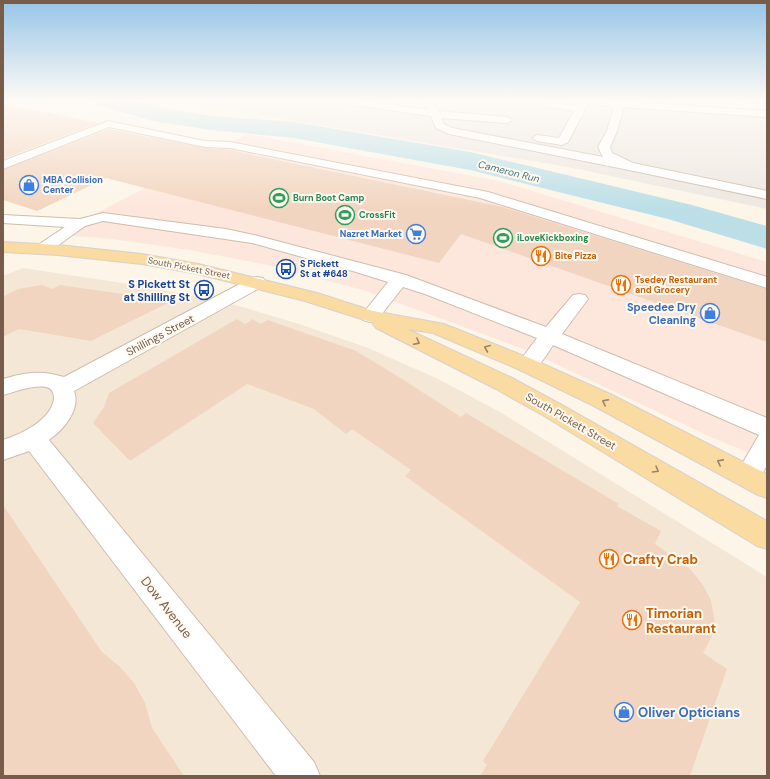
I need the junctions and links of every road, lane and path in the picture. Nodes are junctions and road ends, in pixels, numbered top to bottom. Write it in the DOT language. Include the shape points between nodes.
graph roads {
  1 [pos="76,136"];
  2 [pos="168,136"];
  3 [pos="477,136"];
  4 [pos="531,136"];
  5 [pos="565,136"];
  6 [pos="609,136"];
  7 [pos="3,165"];
  8 [pos="629,166"];
  9 [pos="767,194"];
  10 [pos="3,219"];
  11 [pos="80,223"];
  12 [pos="3,247"];
  13 [pos="44,248"];
  14 [pos="400,279"];
  15 [pos="257,282"];
  16 [pos="767,283"];
  17 [pos="578,299"];
  18 [pos="370,316"];
  19 [pos="550,336"];
  20 [pos="527,365"];
  21 [pos="3,386"];
  22 [pos="62,388"];
  23 [pos="767,428"];
  24 [pos="33,438"];
  25 [pos="767,442"];
  26 [pos="3,450"];
  27 [pos="758,482"];
  28 [pos="767,536"];
  29 [pos="300,776"];
  1 -- 7 [label="street"];
  2 -- 16 [label="street" via="205,144 230,145 483,196"];
  3 -- 8 [label="street"];
  4 -- 5 [label="street" via="562,142"];
  6 -- 8 [label="street" via="604,147 607,155"];
  8 -- 9 [label="street"];
  10 -- 11 [label="street"];
  11 -- 13 [label="street"];
  11 -- 14 [label="street" via="103,217 226,234"];
  12 -- 13 [label="main road, South Pickett Street"];
  13 -- 15 [label="main road, South Pickett Street" via="142,259"];
  14 -- 18 [label="street"];
  14 -- 19 [label="street"];
  15 -- 18 [label="main road, South Pickett Street"];
  15 -- 22 [label="street, Shillings Street"];
  17 -- 19 [label="street"];
  20 -- 18 [label="main road, South Pickett Street, one-way" via="437,328"];
  18 -- 28 [label="main road, South Pickett Street, one-way" via="418,343 521,392"];
  19 -- 20 [label="street"];
  19 -- 23 [label="street"];
  27 -- 20 [label="main road, South Pickett Street, one-way" via="602,400"];
  21 -- 22 [label="street" via="35,379 54,382"];
  22 -- 24 [label="street" via="66,396 62,411 53,423"];
  24 -- 26 [label="street"];
  24 -- 29 [label="street, Dow Avenue"];
  25 -- 27 [label="street"];
}
